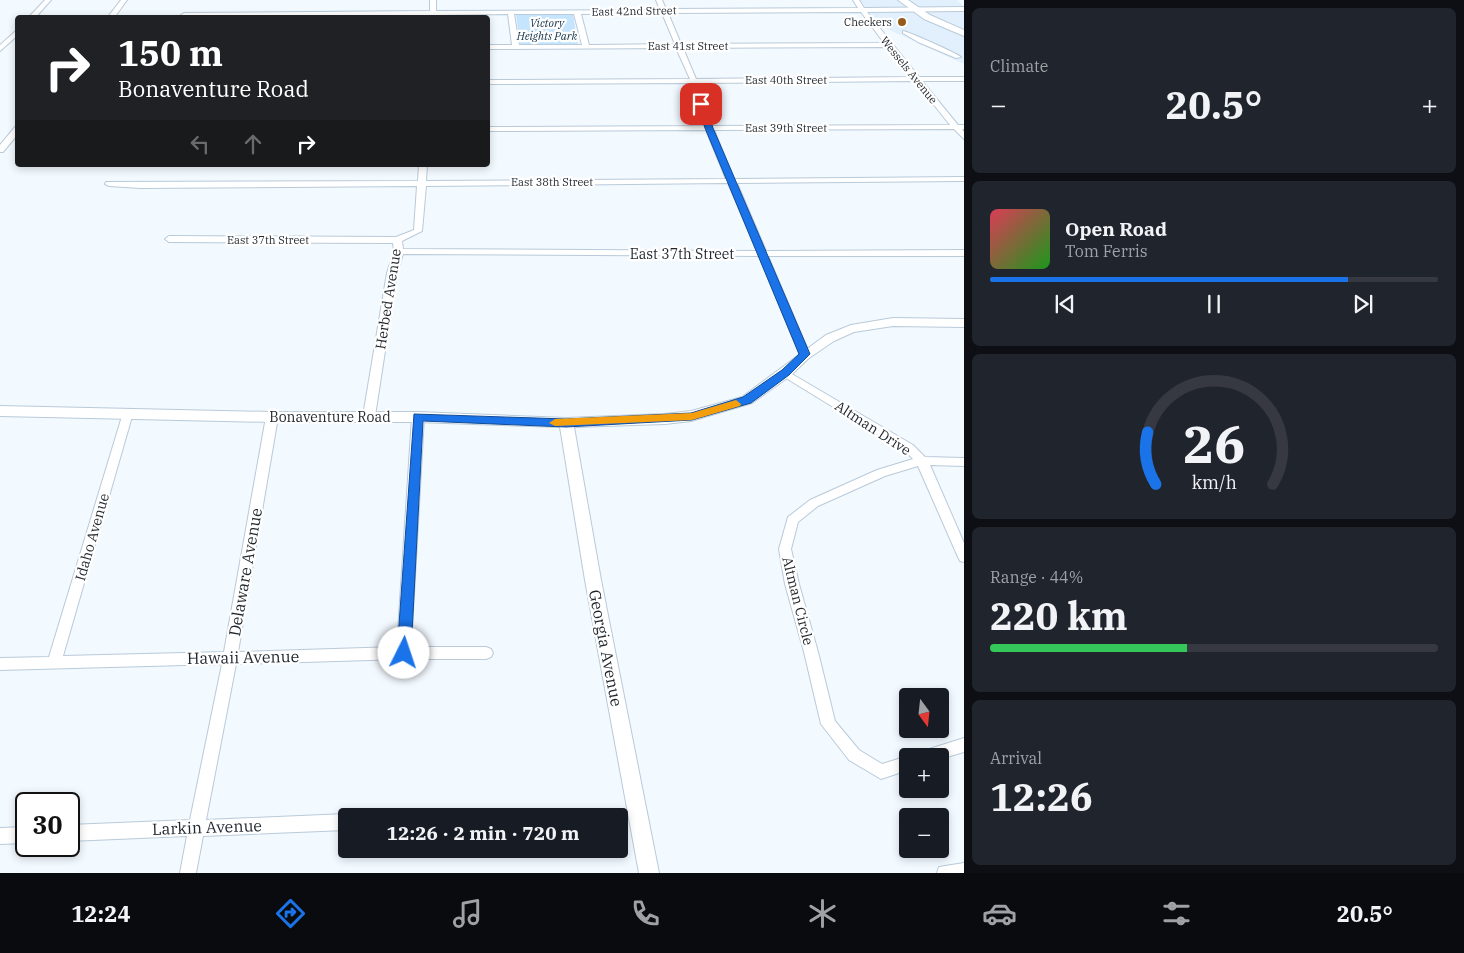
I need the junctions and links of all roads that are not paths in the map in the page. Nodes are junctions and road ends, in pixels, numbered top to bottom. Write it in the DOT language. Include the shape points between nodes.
graph roads {
  1 [pos="48,0"];
  2 [pos="124,0"];
  3 [pos="433,0"];
  4 [pos="659,0"];
  5 [pos="856,0"];
  6 [pos="902,0"];
  7 [pos="914,9"];
  8 [pos="964,9"];
  9 [pos="663,11"];
  10 [pos="864,11"];
  11 [pos="511,12"];
  12 [pos="577,12"];
  13 [pos="34,15"];
  14 [pos="112,15"];
  15 [pos="184,15"];
  16 [pos="433,15"];
  17 [pos="905,32"];
  18 [pos="15,34"];
  19 [pos="964,34"];
  20 [pos="888,45"];
  21 [pos="586,46"];
  22 [pos="678,46"];
  23 [pos="490,47"];
  24 [pos="516,47"];
  25 [pos="0,49"];
  26 [pos="958,56"];
  27 [pos="964,79"];
  28 [pos="918,80"];
  29 [pos="694,81"];
  30 [pos="490,82"];
  31 [pos="960,127"];
  32 [pos="709,128"];
  33 [pos="490,129"];
  34 [pos="15,132"];
  35 [pos="964,137"];
  36 [pos="0,150"];
  37 [pos="423,167"];
  38 [pos="964,179"];
  39 [pos="732,180"];
  40 [pos="423,183"];
  41 [pos="109,184"];
  42 [pos="169,239"];
  43 [pos="398,246"];
  44 [pos="964,253"];
  45 [pos="764,254"];
  46 [pos="964,323"];
  47 [pos="805,354"];
  48 [pos="785,373"];
  49 [pos="0,411"];
  50 [pos="128,413"];
  51 [pos="369,416"];
  52 [pos="272,417"];
  53 [pos="418,417"];
  54 [pos="566,423"];
  55 [pos="922,461"];
  56 [pos="964,462"];
  57 [pos="964,557"];
  58 [pos="404,653"];
  59 [pos="486,653"];
  60 [pos="230,658"];
  61 [pos="56,661"];
  62 [pos="0,664"];
  63 [pos="964,745"];
  64 [pos="949,750"];
  65 [pos="899,766"];
  66 [pos="338,822"];
  67 [pos="196,827"];
  68 [pos="80,832"];
  69 [pos="15,835"];
  70 [pos="0,836"];
  71 [pos="964,872"];
  72 [pos="188,873"];
  73 [pos="649,873"];
  74 [pos="945,873"];
  1 -- 13 [label="street"];
  2 -- 14 [label="street"];
  3 -- 16 [label="street"];
  4 -- 9 [label="street"];
  5 -- 10 [label="street, Wessels Avenue"];
  6 -- 7 [label="main road"];
  7 -- 8 [label="street, East 42nd Street"];
  7 -- 10 [label="street, East 42nd Street"];
  7 -- 19 [label="main road"];
  9 -- 10 [label="street, East 42nd Street"];
  9 -- 12 [label="street, East 42nd Street"];
  9 -- 22 [label="street"];
  10 -- 20 [label="street, Wessels Avenue"];
  11 -- 12 [label="street, East 42nd Street"];
  11 -- 16 [label="street, East 42nd Street"];
  11 -- 24 [label="street"];
  12 -- 21 [label="street"];
  15 -- 16 [label="street, East 42nd Street"];
  17 -- 26 [label="street"];
  18 -- 25 [label="street"];
  20 -- 22 [label="street, East 41st Street"];
  20 -- 28 [label="street, Wessels Avenue"];
  21 -- 22 [label="street, East 41st Street"];
  21 -- 24 [label="street, East 41st Street"];
  22 -- 29 [label="street"];
  23 -- 24 [label="street, East 41st Street"];
  27 -- 28 [label="street, East 40th Street"];
  28 -- 29 [label="street, East 40th Street"];
  28 -- 31 [label="street, Wessels Avenue"];
  29 -- 30 [label="street, East 40th Street"];
  29 -- 32 [label="street"];
  31 -- 32 [label="street, East 39th Street"];
  31 -- 35 [label="street, Wessels Avenue"];
  32 -- 33 [label="street, East 39th Street"];
  32 -- 39 [label="street"];
  34 -- 36 [label="street"];
  37 -- 40 [label="street, Herbed Avenue"];
  38 -- 39 [label="street, East 38th Street"];
  39 -- 40 [label="street, East 38th Street"];
  39 -- 45 [label="street"];
  40 -- 41 [label="street, East 38th Street"];
  40 -- 43 [label="street, Herbed Avenue" via="418,231"];
  42 -- 43 [label="street, East 37th Street"];
  43 -- 45 [label="street, East 37th Street" via="420,252"];
  43 -- 51 [label="street, Herbed Avenue"];
  44 -- 45 [label="street, East 37th Street"];
  45 -- 47 [label="street"];
  46 -- 47 [label="street, Bonaventure Road" via="871,324 830,338"];
  47 -- 48 [label="street, Bonaventure Road"];
  48 -- 54 [label="street, Bonaventure Road" via="747,400 692,416"];
  48 -- 55 [label="street, Altman Drive" via="909,448"];
  49 -- 50 [label="street, Bonaventure Road"];
  50 -- 52 [label="street, Bonaventure Road"];
  50 -- 61 [label="street, Idaho Avenue"];
  51 -- 52 [label="street, Bonaventure Road"];
  51 -- 53 [label="street, Bonaventure Road"];
  52 -- 60 [label="street, Delaware Avenue"];
  53 -- 54 [label="street, Bonaventure Road"];
  53 -- 58 [label="street"];
  54 -- 73 [label="street, Georgia Avenue"];
  55 -- 56 [label="street"];
  55 -- 57 [label="street, Altman Drive"];
  55 -- 65 [label="street, Altman Circle" via="882,473 814,503 792,520 785,549 828,724 854,755 881,772"];
  58 -- 59 [label="street, Hawaii Avenue"];
  58 -- 60 [label="street, Hawaii Avenue"];
  60 -- 61 [label="street, Hawaii Avenue"];
  60 -- 67 [label="street, Delaware Avenue"];
  61 -- 62 [label="street, Hawaii Avenue"];
  63 -- 64 [label="street"];
  66 -- 67 [label="street, Larkin Avenue"];
  67 -- 68 [label="street, Larkin Avenue"];
  67 -- 72 [label="street, Delaware Avenue"];
  69 -- 70 [label="street"];
  71 -- 74 [label="street"];
}
